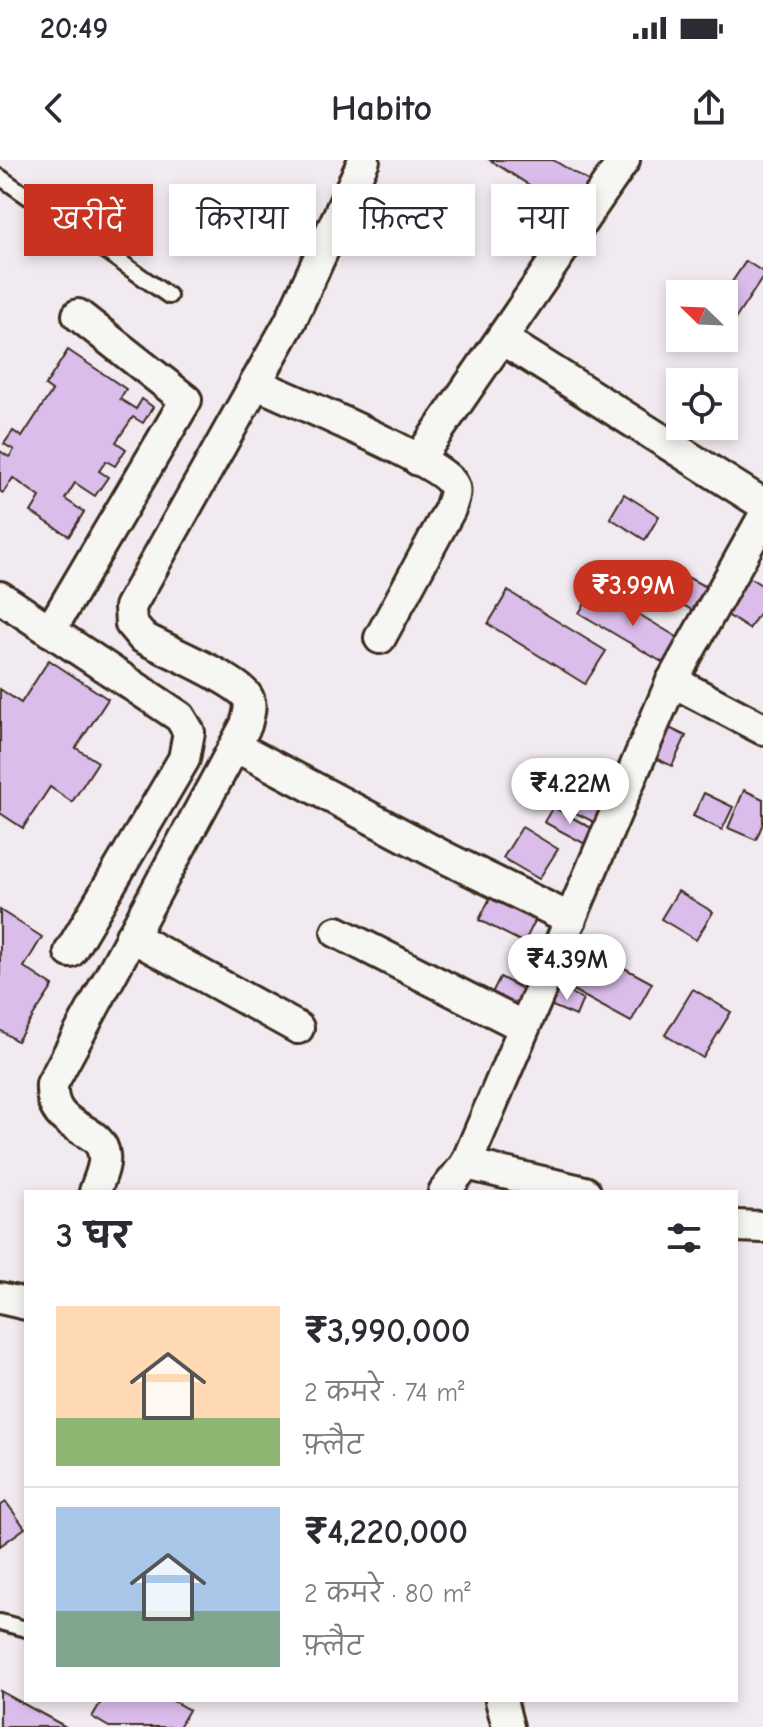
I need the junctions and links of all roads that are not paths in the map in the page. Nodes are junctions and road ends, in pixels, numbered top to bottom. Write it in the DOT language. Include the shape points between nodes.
graph roads {
  1 [pos="364,160"];
  2 [pos="624,160"];
  3 [pos="0,177"];
  4 [pos="169,296"];
  5 [pos="78,315"];
  6 [pos="502,339"];
  7 [pos="255,383"];
  8 [pos="418,460"];
  9 [pos="763,504"];
  10 [pos="763,518"];
  11 [pos="0,597"];
  12 [pos="50,631"];
  13 [pos="380,638"];
  14 [pos="672,681"];
  15 [pos="763,729"];
  16 [pos="235,746"];
  17 [pos="571,919"];
  18 [pos="337,932"];
  19 [pos="131,936"];
  20 [pos="70,952"];
  21 [pos="524,1027"];
  22 [pos="298,1028"];
  23 [pos="466,1164"];
  24 [pos="96,1190"];
  25 [pos="446,1190"];
  26 [pos="576,1190"];
  27 [pos="738,1226"];
  28 [pos="763,1227"];
  29 [pos="0,1298"];
  30 [pos="24,1304"];
  31 [pos="0,1622"];
  32 [pos="24,1628"];
  33 [pos="502,1702"];
  34 [pos="508,1727"];
  1 -- 7 [label="street" via="290,322"];
  2 -- 6 [label="street"];
  3 -- 4 [label="lane"];
  5 -- 12 [label="street" via="186,400"];
  6 -- 8 [label="street"];
  6 -- 9 [label="street"];
  7 -- 8 [label="street"];
  7 -- 16 [label="street" via="130,607 131,624 142,637 247,697 248,717"];
  8 -- 13 [label="street" via="442,473 456,491"];
  10 -- 14 [label="street"];
  11 -- 12 [label="street"];
  12 -- 20 [label="street" via="180,717 189,732 184,759"];
  14 -- 15 [label="street"];
  14 -- 17 [label="street"];
  16 -- 17 [label="street"];
  16 -- 19 [label="street"];
  17 -- 21 [label="street"];
  18 -- 21 [label="street"];
  19 -- 22 [label="street"];
  19 -- 24 [label="street" via="52,1084 51,1101 58,1114 102,1148 105,1158"];
  21 -- 23 [label="street"];
  23 -- 25 [label="street"];
  23 -- 26 [label="street"];
  27 -- 28 [label="street"];
  29 -- 30 [label="street"];
  31 -- 32 [label="lane"];
  33 -- 34 [label="street"];
}
